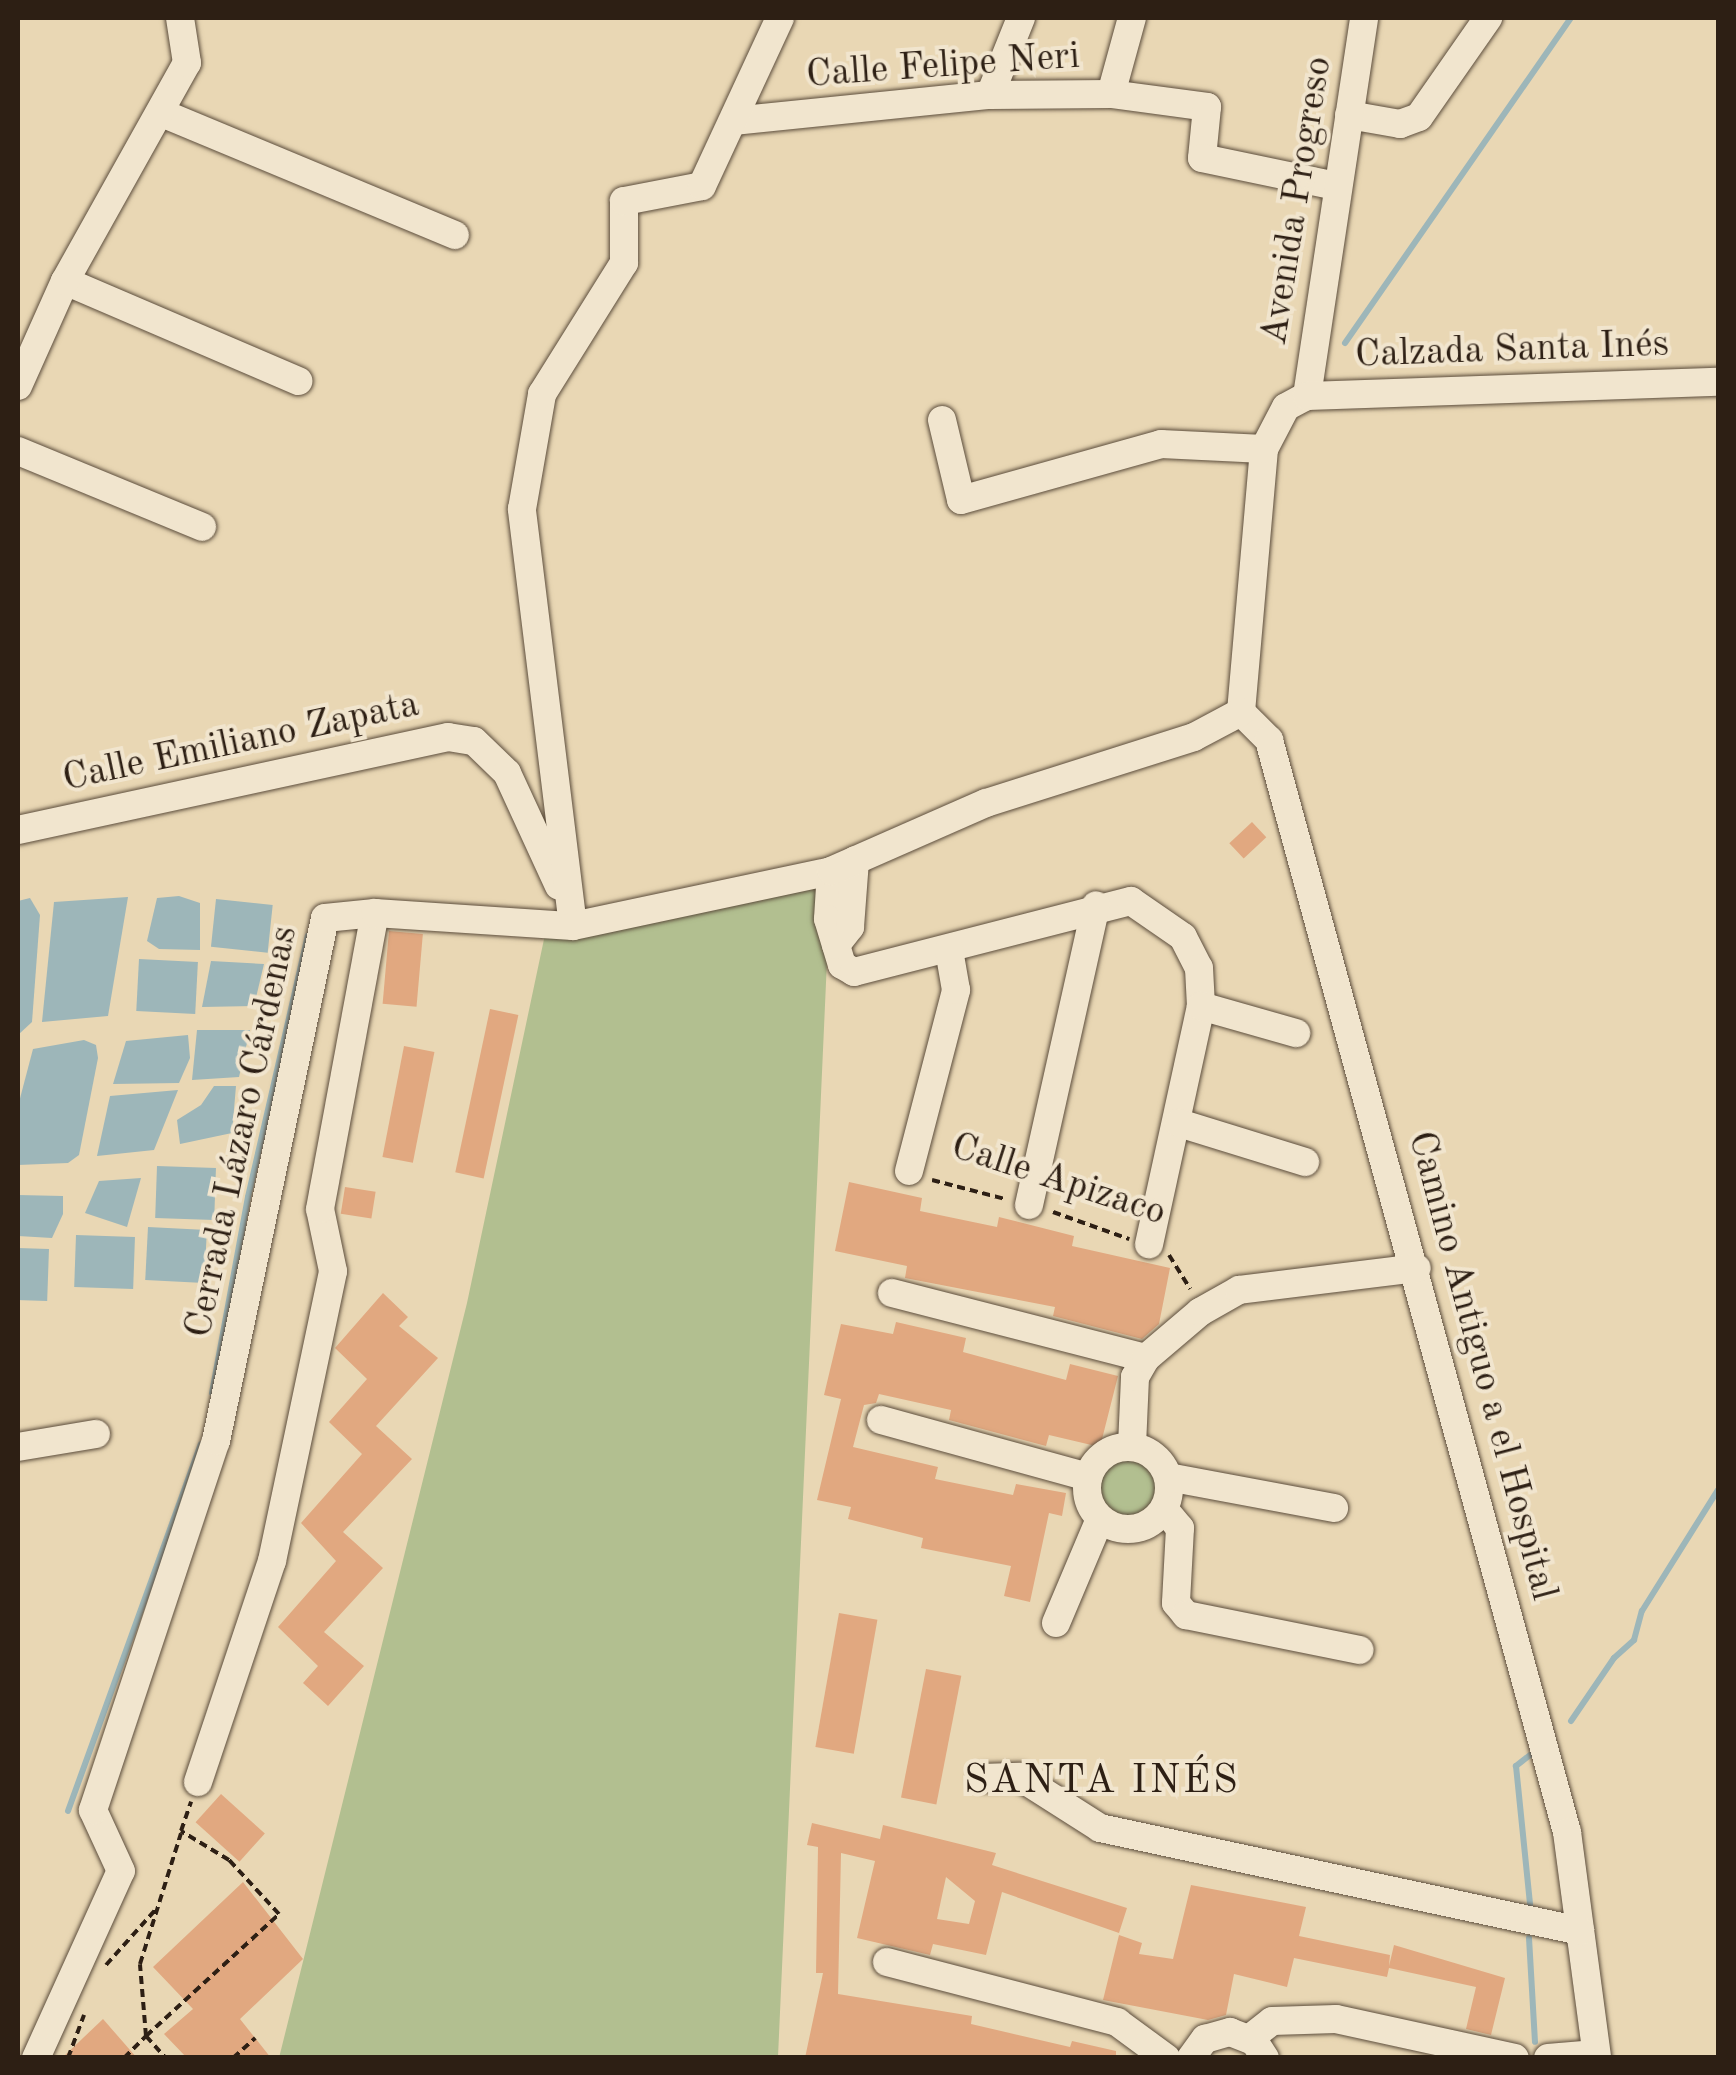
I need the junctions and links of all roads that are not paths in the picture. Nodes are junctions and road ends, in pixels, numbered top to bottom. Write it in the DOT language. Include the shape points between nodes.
graph roads {
  1 [pos="180,18"];
  2 [pos="780,18"];
  3 [pos="1020,18"];
  4 [pos="1132,18"];
  5 [pos="1364,18"];
  6 [pos="1488,18"];
  7 [pos="1111,94"];
  8 [pos="990,95"];
  9 [pos="164,114"];
  10 [pos="1348,115"];
  11 [pos="733,121"];
  12 [pos="1336,186"];
  13 [pos="456,235"];
  14 [pos="65,281"];
  15 [pos="298,381"];
  16 [pos="1718,382"];
  17 [pos="18,386"];
  18 [pos="1307,396"];
  19 [pos="942,420"];
  20 [pos="1264,449"];
  21 [pos="18,451"];
  22 [pos="202,526"];
  23 [pos="1241,712"];
  24 [pos="18,830"];
  25 [pos="843,865"];
  26 [pos="1096,905"];
  27 [pos="374,914"];
  28 [pos="570,914"];
  29 [pos="949,950"];
  30 [pos="1201,1006"];
  31 [pos="1296,1033"];
  32 [pos="1178,1123"];
  33 [pos="1305,1162"];
  34 [pos="909,1171"];
  35 [pos="1029,1205"];
  36 [pos="1149,1244"];
  37 [pos="1417,1268"];
  38 [pos="892,1294"];
  39 [pos="1146,1358"];
  40 [pos="881,1420"];
  41 [pos="96,1434"];
  42 [pos="18,1446"];
  43 [pos="1132,1446"];
  44 [pos="1088,1477"];
  45 [pos="1168,1477"];
  46 [pos="1334,1508"];
  47 [pos="1164,1509"];
  48 [pos="1100,1519"];
  49 [pos="1056,1623"];
  50 [pos="1360,1650"];
  51 [pos="982,1778"];
  52 [pos="198,1782"];
  53 [pos="1580,1931"];
  54 [pos="887,1962"];
  55 [pos="1257,2048"];
  56 [pos="1597,2056"];
  57 [pos="36,2058"];
  58 [pos="1166,2058"];
  59 [pos="1191,2058"];
  60 [pos="1514,2058"];
  61 [pos="1548,2058"];
  1 -- 9 [label="street" via="188,63"];
  2 -- 11 [label="street"];
  3 -- 8 [label="street"];
  4 -- 7 [label="street"];
  5 -- 10 [label="street, Avenida Progreso"];
  6 -- 10 [label="street" via="1411,123"];
  7 -- 8 [label="street, Calle Felipe Neri"];
  7 -- 12 [label="street, Calle Felipe Neri" via="1207,107 1202,158"];
  8 -- 11 [label="street, Calle Felipe Neri"];
  9 -- 13 [label="street"];
  9 -- 14 [label="street"];
  10 -- 12 [label="street, Avenida Progreso"];
  11 -- 28 [label="street" via="702,186 624,201 624,264 542,394 522,509"];
  12 -- 18 [label="street, Avenida Progreso"];
  14 -- 15 [label="street"];
  14 -- 17 [label="street"];
  16 -- 18 [label="street, Calzada Santa Inés"];
  18 -- 20 [label="street" via="1280,414"];
  19 -- 20 [label="street" via="961,500 1161,444"];
  20 -- 23 [label="street"];
  21 -- 22 [label="street"];
  23 -- 25 [label="street, Cerrada Lázaro Cárdenas" via="1194,737 986,803"];
  23 -- 37 [label="street, Camino Antiguo a el Hospital" via="1269,740"];
  24 -- 28 [label="street, Calle Emiliano Zapata" via="448,736 474,741 506,773"];
  25 -- 28 [label="street, Cerrada Lázaro Cárdenas"];
  25 -- 29 [label="street" via="850,928 836,945 842,965 854,972"];
  26 -- 29 [label="street"];
  26 -- 30 [label="street" via="1131,901 1183,937 1199,968"];
  26 -- 35 [label="street"];
  27 -- 28 [label="street, Cerrada Lázaro Cárdenas"];
  27 -- 52 [label="street" via="320,1210 332,1271 272,1561"];
  27 -- 57 [label="street, Cerrada Lázaro Cárdenas" via="335,914 320,929 216,1441 93,1810 121,1871"];
  29 -- 34 [label="street, Calle Apizaco" via="956,990"];
  30 -- 31 [label="street"];
  30 -- 32 [label="street"];
  32 -- 33 [label="street"];
  32 -- 36 [label="street"];
  37 -- 39 [label="street" via="1239,1290 1200,1312"];
  37 -- 53 [label="street, Camino Antiguo a el Hospital" via="1567,1832"];
  38 -- 39 [label="street"];
  39 -- 43 [label="street" via="1135,1377"];
  40 -- 44 [label="street"];
  41 -- 42 [label="street"];
  43 -- 44 [label="street" via="1105,1454"];
  43 -- 45 [label="street" via="1155,1456"];
  44 -- 48 [label="street" via="1088,1500"];
  45 -- 46 [label="street"];
  45 -- 47 [label="street"];
  47 -- 48 [label="street" via="1134,1529"];
  47 -- 50 [label="street" via="1180,1528 1176,1603 1186,1614"];
  48 -- 49 [label="street"];
  51 -- 53 [label="street" via="1020,1777 1100,1828"];
  53 -- 56 [label="street, Camino Antiguo a el Hospital"];
  54 -- 58 [label="street" via="1118,2022"];
  55 -- 59 [label="street" via="1218,2033"];
  55 -- 60 [label="street" via="1272,2020 1336,2019"];
  56 -- 61 [label="street"];
}
